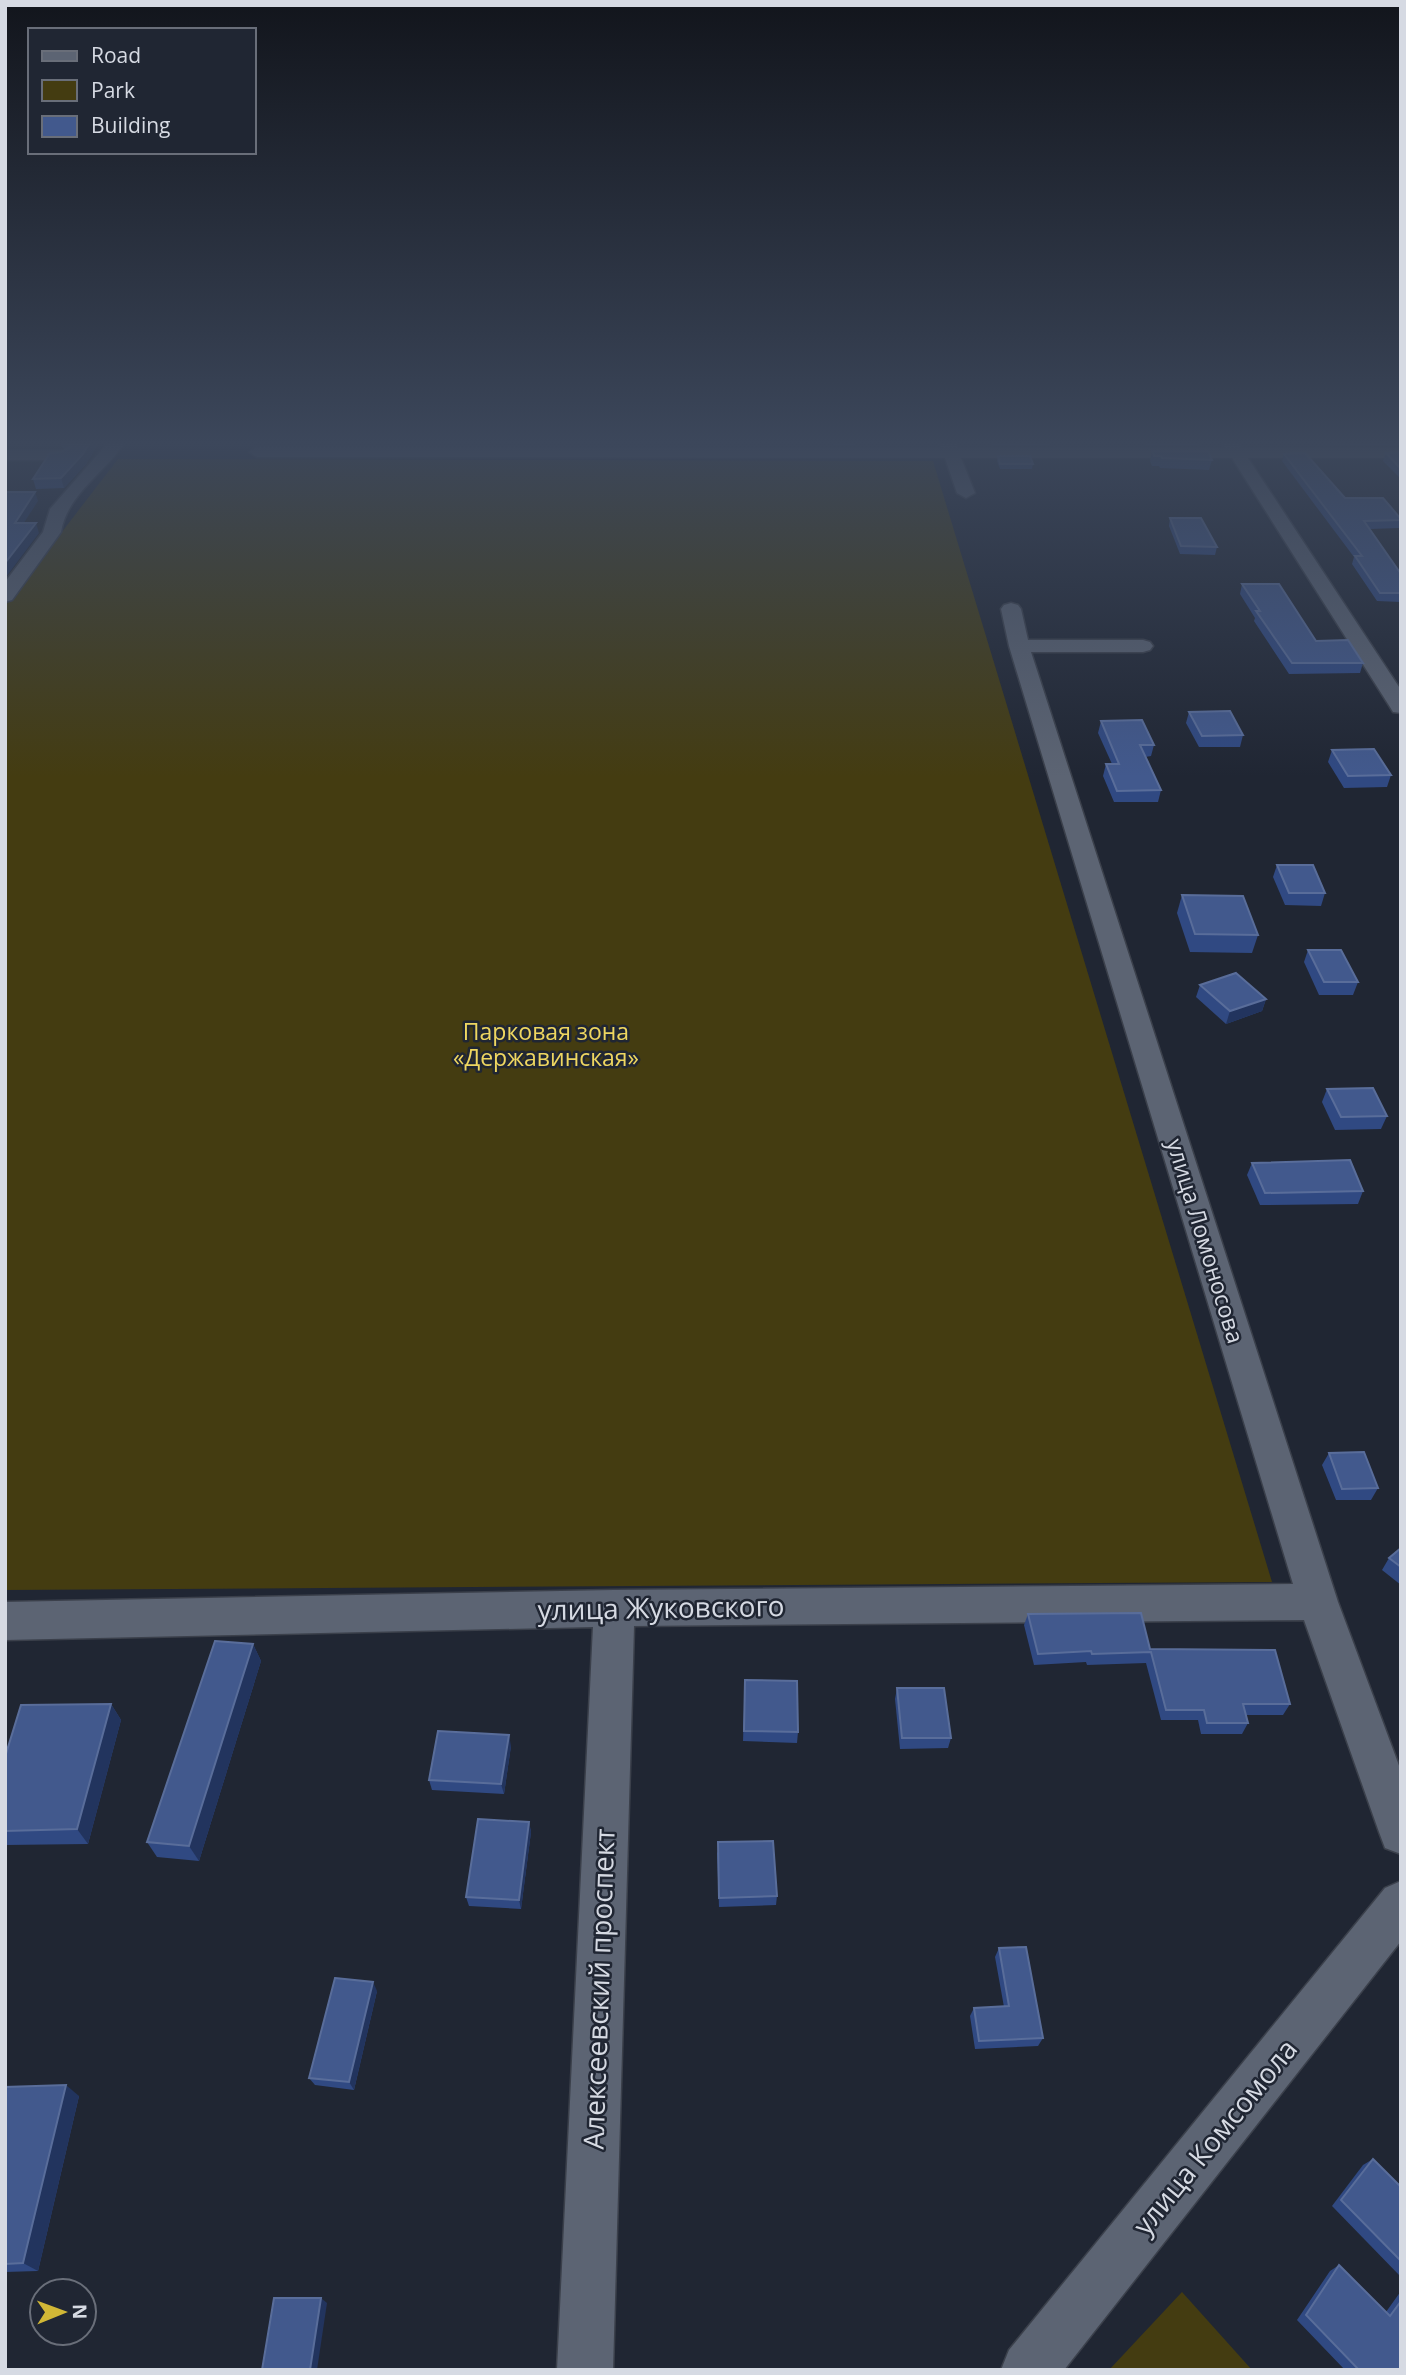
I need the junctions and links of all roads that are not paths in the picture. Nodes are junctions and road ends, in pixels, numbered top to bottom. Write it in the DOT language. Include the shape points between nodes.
graph roads {
  1 [pos="35,555"];
  2 [pos="1303,555"];
  3 [pos="5,596"];
  4 [pos="1010,609"];
  5 [pos="1019,646"];
  6 [pos="1143,646"];
  7 [pos="1401,707"];
  8 [pos="1318,1602"];
  9 [pos="614,1608"];
  10 [pos="5,1621"];
  11 [pos="1401,1832"];
  12 [pos="1395,1923"];
  13 [pos="585,2370"];
  14 [pos="1030,2370"];
  1 -- 3 [label="street"];
  2 -- 7 [label="street"];
  4 -- 5 [label="street, улица Ломоносова"];
  5 -- 6 [label="street"];
  5 -- 8 [label="street, улица Ломоносова"];
  8 -- 9 [label="street, улица Жуковского"];
  8 -- 11 [label="street, улица Ломоносова"];
  9 -- 10 [label="street, улица Жуковского"];
  9 -- 13 [label="street, Алексеевский проспект"];
  12 -- 14 [label="street, улица Комсомола"];
}
